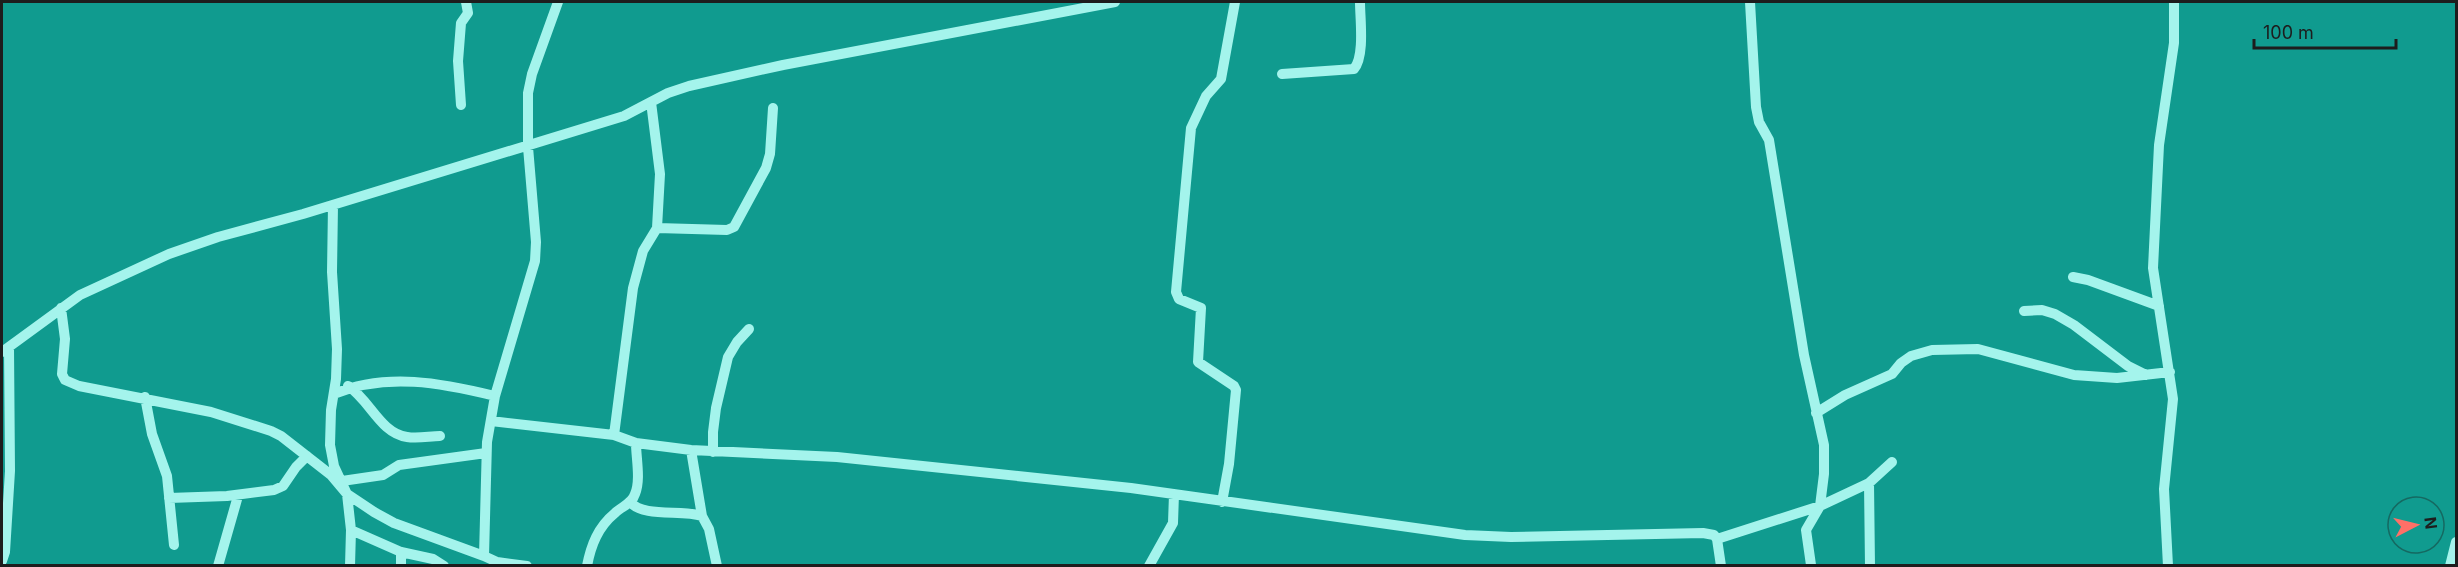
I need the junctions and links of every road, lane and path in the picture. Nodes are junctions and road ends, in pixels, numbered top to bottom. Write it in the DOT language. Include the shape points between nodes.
graph roads {
  1 [pos="466,2"];
  2 [pos="558,2"];
  3 [pos="1115,2"];
  4 [pos="1235,2"];
  5 [pos="1360,2"];
  6 [pos="1750,2"];
  7 [pos="2174,2"];
  8 [pos="1282,74"];
  9 [pos="651,102"];
  10 [pos="461,105"];
  11 [pos="773,108"];
  12 [pos="528,147"];
  13 [pos="333,205"];
  14 [pos="657,228"];
  15 [pos="2073,277"];
  16 [pos="2159,306"];
  17 [pos="61,308"];
  18 [pos="2024,311"];
  19 [pos="749,329"];
  20 [pos="5,350"];
  21 [pos="2170,372"];
  22 [pos="2146,375"];
  23 [pos="336,379"];
  24 [pos="350,387"];
  25 [pos="334,394"];
  26 [pos="495,396"];
  27 [pos="146,398"];
  28 [pos="1816,412"];
  29 [pos="491,421"];
  30 [pos="614,435"];
  31 [pos="440,436"];
  32 [pos="636,443"];
  33 [pos="692,450"];
  34 [pos="713,452"];
  35 [pos="486,453"];
  36 [pos="307,456"];
  37 [pos="1892,462"];
  38 [pos="342,481"];
  39 [pos="1869,483"];
  40 [pos="347,494"];
  41 [pos="1174,494"];
  42 [pos="238,495"];
  43 [pos="168,498"];
  44 [pos="630,502"];
  45 [pos="1222,502"];
  46 [pos="1820,506"];
  47 [pos="702,516"];
  48 [pos="351,530"];
  49 [pos="1717,539"];
  50 [pos="2457,542"];
  51 [pos="174,545"];
  52 [pos="401,552"];
  53 [pos="484,556"];
  54 [pos="2,561"];
  55 [pos="508,565"];
  56 [pos="1810,565"];
  57 [pos="218,566"];
  58 [pos="350,566"];
  59 [pos="401,566"];
  60 [pos="444,566"];
  61 [pos="527,566"];
  62 [pos="587,566"];
  63 [pos="717,566"];
  64 [pos="1149,566"];
  65 [pos="1721,566"];
  66 [pos="1870,566"];
  67 [pos="2168,566"];
  68 [pos="2450,566"];
  1 -- 10 [label="street" via="468,13 461,23 458,61"];
  2 -- 12 [label="street" via="528,93"];
  3 -- 9 [label="street" via="783,65 689,86"];
  4 -- 45 [label="street" via="1221,79 1206,96 1191,128 1176,292 1179,299 1201,308 1198,362 1236,390"];
  5 -- 8 [label="street" via="1360,52 1354,69"];
  6 -- 28 [label="street" via="1758,117 1769,140"];
  7 -- 16 [label="street" via="2174,43 2156,196 2153,268"];
  9 -- 12 [label="street" via="624,116"];
  9 -- 14 [label="street" via="660,174"];
  11 -- 14 [label="street" via="766,168 734,227"];
  12 -- 13 [label="street"];
  12 -- 26 [label="street" via="535,261"];
  13 -- 17 [label="street" via="169,254 80,295"];
  13 -- 23 [label="street"];
  14 -- 30 [label="street" via="642,251 633,288"];
  15 -- 16 [label="street"];
  16 -- 21 [label="street"];
  17 -- 20 [label="street"];
  17 -- 27 [label="street" via="65,380"];
  18 -- 22 [label="street" via="2055,314"];
  19 -- 34 [label="street" via="728,357 716,408"];
  20 -- 54 [label="street" via="10,471"];
  21 -- 22 [label="street"];
  21 -- 67 [label="street" via="2172,417 2164,489"];
  22 -- 28 [label="street" via="2074,375 1978,349 1932,350 1911,356 1892,374"];
  23 -- 24 [label="street"];
  23 -- 25 [label="street"];
  24 -- 25 [label="street"];
  24 -- 26 [label="street" via="411,381"];
  24 -- 31 [label="street" via="395,433 413,438"];
  25 -- 38 [label="street" via="331,456"];
  26 -- 29 [label="street"];
  27 -- 36 [label="street" via="211,412 271,432"];
  27 -- 43 [label="street"];
  28 -- 46 [label="street" via="1824,445"];
  29 -- 30 [label="street"];
  29 -- 35 [label="street"];
  30 -- 32 [label="street"];
  32 -- 33 [label="street"];
  32 -- 44 [label="street" via="638,484"];
  33 -- 34 [label="street"];
  33 -- 47 [label="street"];
  34 -- 41 [label="street" via="837,457"];
  35 -- 38 [label="street" via="399,465 383,475"];
  35 -- 53 [label="street"];
  36 -- 40 [label="street"];
  36 -- 42 [label="street" via="283,486"];
  37 -- 39 [label="street"];
  38 -- 40 [label="street"];
  39 -- 46 [label="street"];
  39 -- 66 [label="street"];
  40 -- 48 [label="street"];
  40 -- 53 [label="street" via="394,523"];
  41 -- 45 [label="street"];
  41 -- 64 [label="street" via="1173,523"];
  42 -- 43 [label="street"];
  42 -- 57 [label="street"];
  43 -- 51 [label="street"];
  44 -- 47 [label="street" via="648,510"];
  44 -- 62 [label="street" via="602,527 589,549"];
  45 -- 49 [label="street" via="1465,535 1703,533"];
  46 -- 49 [label="street"];
  46 -- 56 [label="street" via="1806,530"];
  47 -- 63 [label="street"];
  48 -- 52 [label="street"];
  48 -- 58 [label="street"];
  49 -- 65 [label="street"];
  50 -- 68 [label="street"];
  52 -- 59 [label="street"];
  52 -- 60 [label="street" via="433,559"];
  53 -- 55 [label="street"];
  55 -- 61 [label="street"];
}
